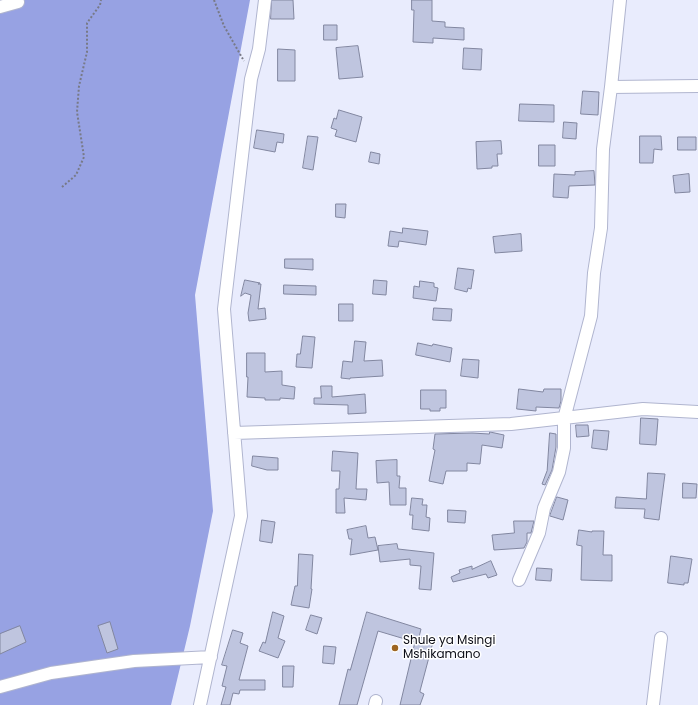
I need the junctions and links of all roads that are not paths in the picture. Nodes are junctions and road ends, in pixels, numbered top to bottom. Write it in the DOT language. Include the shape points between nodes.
graph roads {
  1 [pos="266,0"];
  2 [pos="620,0"];
  3 [pos="18,2"];
  4 [pos="0,7"];
  5 [pos="698,86"];
  6 [pos="611,87"];
  7 [pos="698,412"];
  8 [pos="564,419"];
  9 [pos="234,433"];
  10 [pos="519,580"];
  11 [pos="661,638"];
  12 [pos="211,657"];
  13 [pos="0,687"];
  14 [pos="200,705"];
  15 [pos="653,705"];
  1 -- 9 [label="street" via="259,49 251,79 224,309"];
  2 -- 6 [label="street"];
  3 -- 4 [label="street"];
  5 -- 6 [label="street"];
  6 -- 8 [label="street" via="603,148 601,228 594,273 592,316"];
  7 -- 8 [label="street" via="643,409"];
  8 -- 9 [label="street" via="511,424"];
  8 -- 10 [label="street" via="564,448 559,472 544,508 539,534"];
  9 -- 12 [label="street" via="241,516"];
  11 -- 15 [label="street"];
  12 -- 13 [label="street" via="134,661 51,673"];
  12 -- 14 [label="street"];
}
